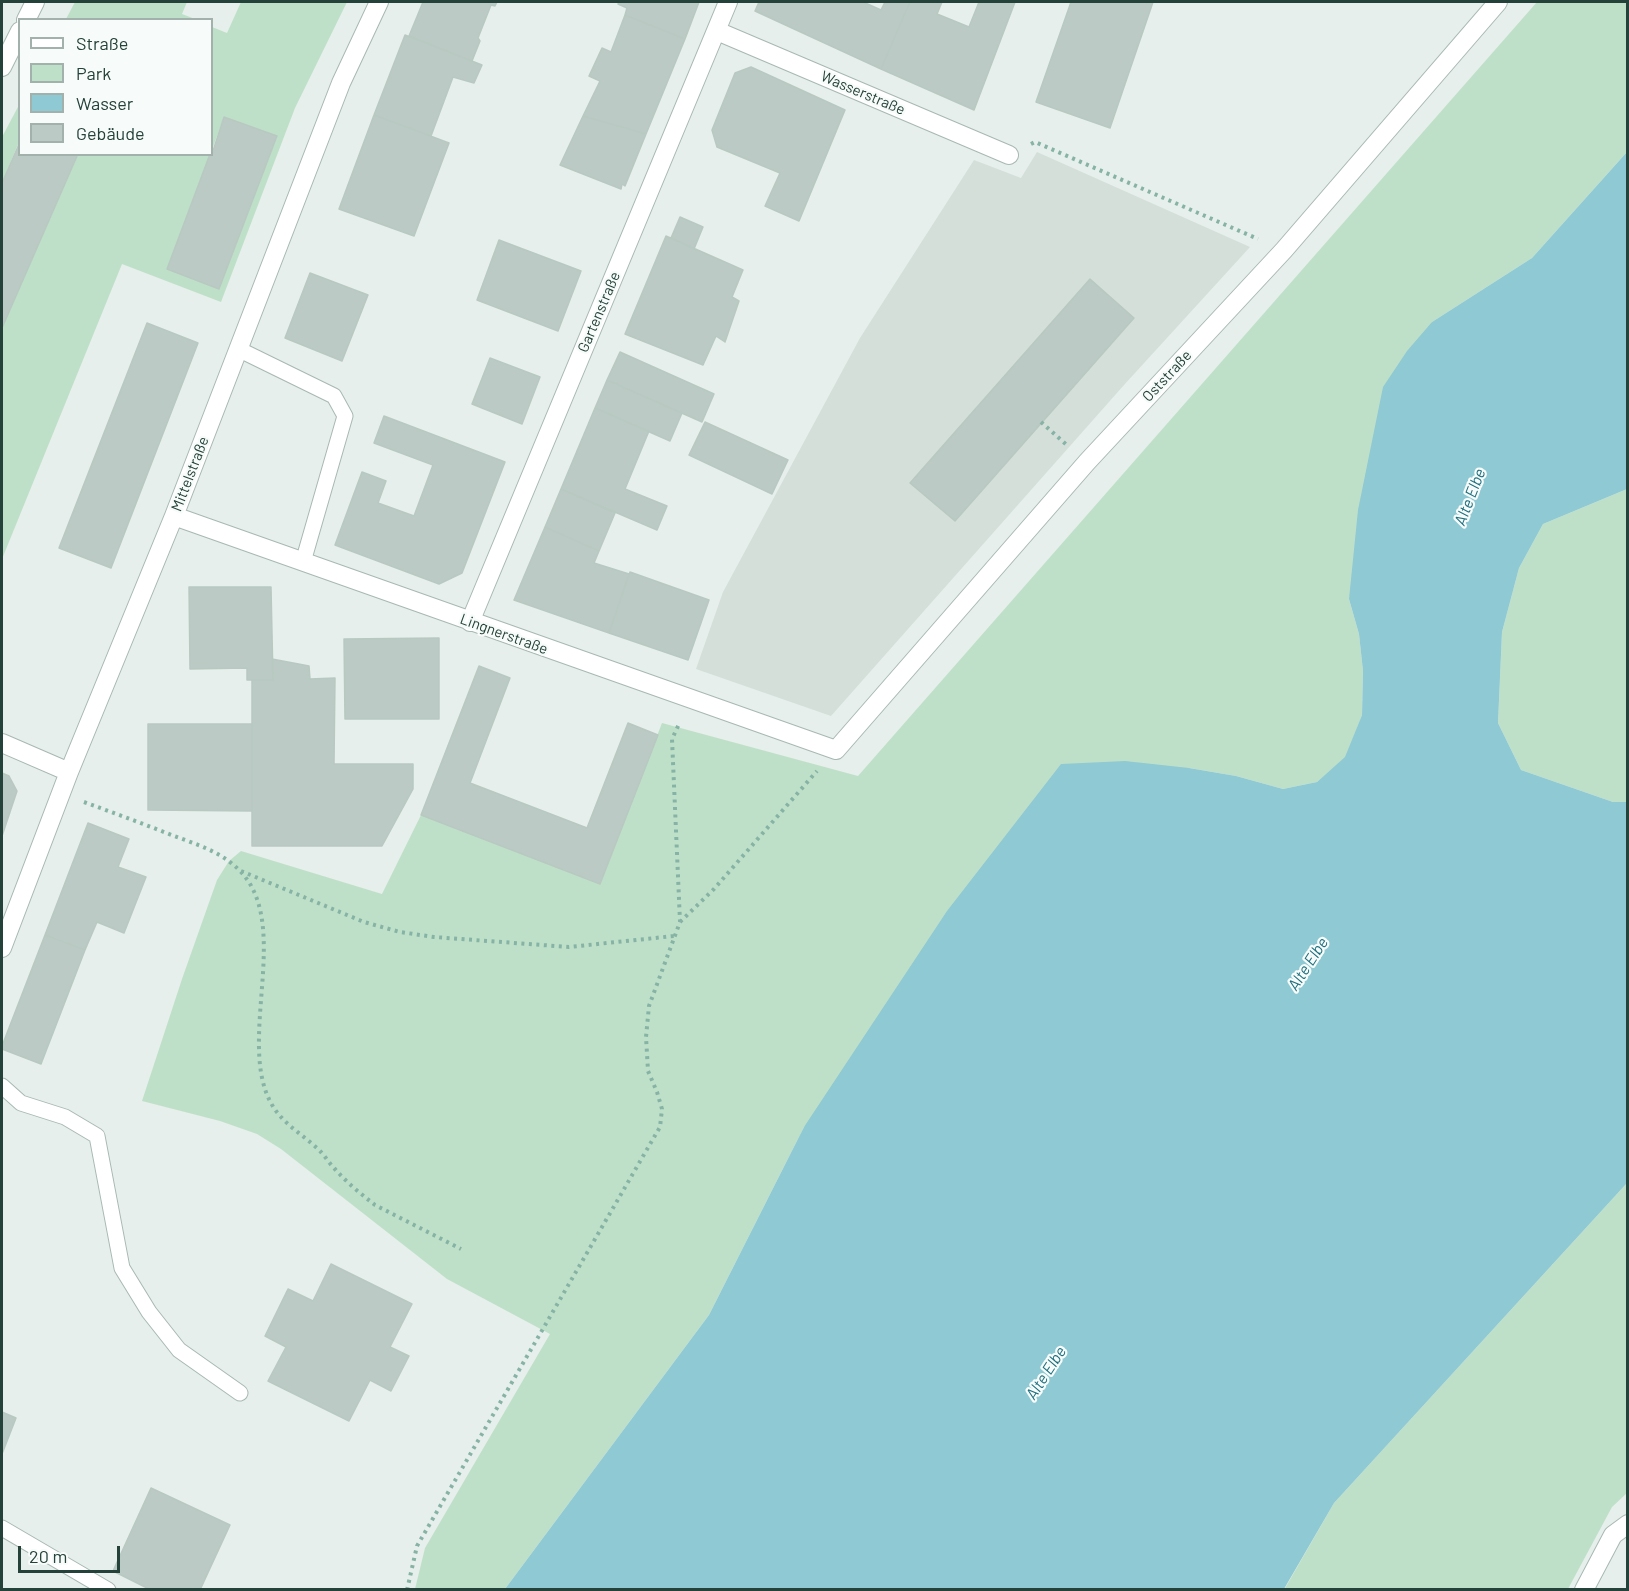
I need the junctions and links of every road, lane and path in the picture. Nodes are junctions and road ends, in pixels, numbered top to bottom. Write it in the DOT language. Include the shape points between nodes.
graph roads {
  1 [pos="35,2"];
  2 [pos="379,2"];
  3 [pos="728,2"];
  4 [pos="1498,2"];
  5 [pos="27,18"];
  6 [pos="717,31"];
  7 [pos="18,35"];
  8 [pos="2,66"];
  9 [pos="1009,155"];
  10 [pos="1284,250"];
  11 [pos="238,349"];
  12 [pos="1041,422"];
  13 [pos="1087,462"];
  14 [pos="174,516"];
  15 [pos="303,562"];
  16 [pos="470,622"];
  17 [pos="692,700"];
  18 [pos="2,743"];
  19 [pos="836,750"];
  20 [pos="69,772"];
  21 [pos="60,794"];
  22 [pos="241,871"];
  23 [pos="680,922"];
  24 [pos="674,936"];
  25 [pos="2,948"];
  26 [pos="2,1086"];
  27 [pos="461,1250"];
  28 [pos="240,1393"];
  29 [pos="1628,1524"];
  30 [pos="2,1528"];
  31 [pos="108,1590"];
  32 [pos="407,1590"];
  33 [pos="1584,1590"];
  1 -- 5 [label="street"];
  2 -- 11 [label="street, Mittelstraße" via="341,83"];
  3 -- 6 [label="street, Gartenstraße"];
  4 -- 10 [label="street, Oststraße"];
  6 -- 9 [label="street, Wasserstraße"];
  6 -- 16 [label="street, Gartenstraße"];
  7 -- 8 [label="street"];
  9 -- 10 [label="path" via="1035,142"];
  10 -- 13 [label="street, Oststraße"];
  11 -- 14 [label="street, Mittelstraße"];
  11 -- 15 [label="lane" via="334,396 345,416"];
  12 -- 13 [label="path"];
  13 -- 19 [label="street, Oststraße"];
  14 -- 15 [label="street, Lingnerstraße"];
  14 -- 20 [label="street, Mittelstraße"];
  15 -- 16 [label="street, Lingnerstraße"];
  16 -- 17 [label="street, Lingnerstraße"];
  17 -- 19 [label="street, Lingnerstraße"];
  17 -- 23 [label="path" via="672,739"];
  18 -- 20 [label="street"];
  19 -- 23 [label="path" via="714,889"];
  20 -- 21 [label="street, Mittelstraße"];
  21 -- 22 [label="path" via="197,845"];
  21 -- 25 [label="street, Mittelstraße"];
  22 -- 24 [label="path" via="364,922 400,932 569,947"];
  22 -- 27 [label="path" via="253,889 263,928 261,1057 271,1103 363,1196"];
  23 -- 24 [label="path"];
  24 -- 32 [label="path" via="649,1006 646,1037 648,1071 662,1109 660,1127 417,1546"];
  26 -- 28 [label="lane" via="21,1103 65,1117 97,1136 122,1268 179,1350"];
  29 -- 33 [label="street" via="1613,1535"];
  30 -- 31 [label="lane"];
}
